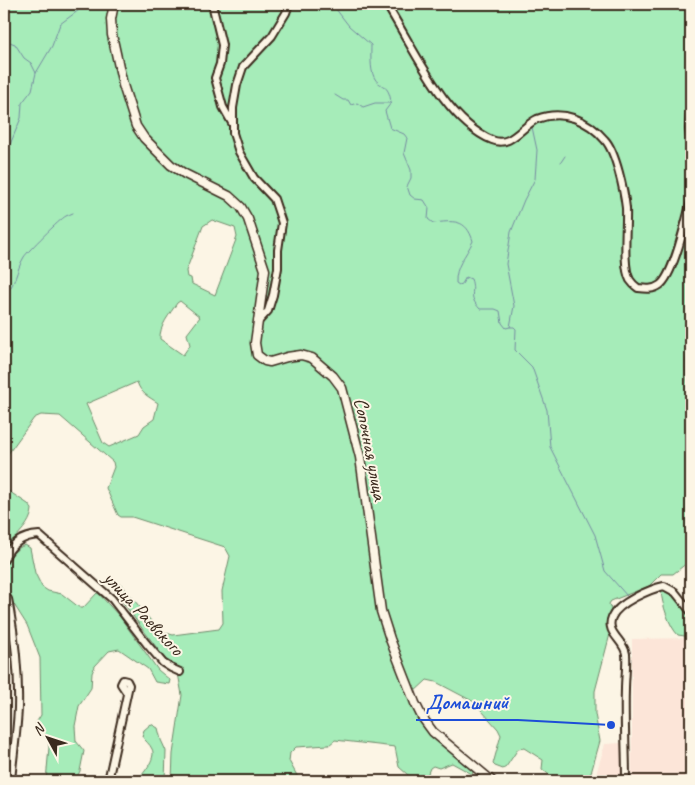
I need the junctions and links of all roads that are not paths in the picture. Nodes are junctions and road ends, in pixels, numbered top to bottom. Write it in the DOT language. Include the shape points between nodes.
graph roads {
  1 [pos="114,4"];
  2 [pos="212,4"];
  3 [pos="289,4"];
  4 [pos="386,4"];
  5 [pos="691,98"];
  6 [pos="232,124"];
  7 [pos="691,147"];
  8 [pos="691,201"];
  9 [pos="258,322"];
  10 [pos="4,560"];
  11 [pos="4,597"];
  12 [pos="691,612"];
  13 [pos="180,672"];
  14 [pos="127,693"];
  15 [pos="11,781"];
  16 [pos="108,781"];
  17 [pos="492,781"];
  18 [pos="626,781"];
  1 -- 9 [label="main road, Сопочная улица" via="112,36 136,126 171,165 229,196 248,219 265,270"];
  2 -- 6 [label="street" via="222,45 215,78 222,107"];
  3 -- 6 [label="street" via="272,36 243,67"];
  4 -- 8 [label="street" via="437,90 460,117 492,141 504,142 537,119 553,115 573,117 588,124 606,140 615,156 626,207 625,253 629,279 638,288 650,290 664,280 677,254"];
  5 -- 7 [label="street"];
  6 -- 9 [label="street" via="239,152 254,178 274,199 282,224 273,296 268,311"];
  9 -- 17 [label="main road, Сопочная улица" via="255,351 260,358 270,362 287,357 308,357 326,369 342,388 360,457 381,611 396,655 419,710 433,732"];
  10 -- 13 [label="street, улица Раевского" via="19,540 39,535 112,599 163,663"];
  11 -- 15 [label="street" via="9,604 17,679 18,707"];
  12 -- 18 [label="street" via="675,592 664,586 629,601 612,618 613,634 626,656"];
  14 -- 16 [label="street"];
}
